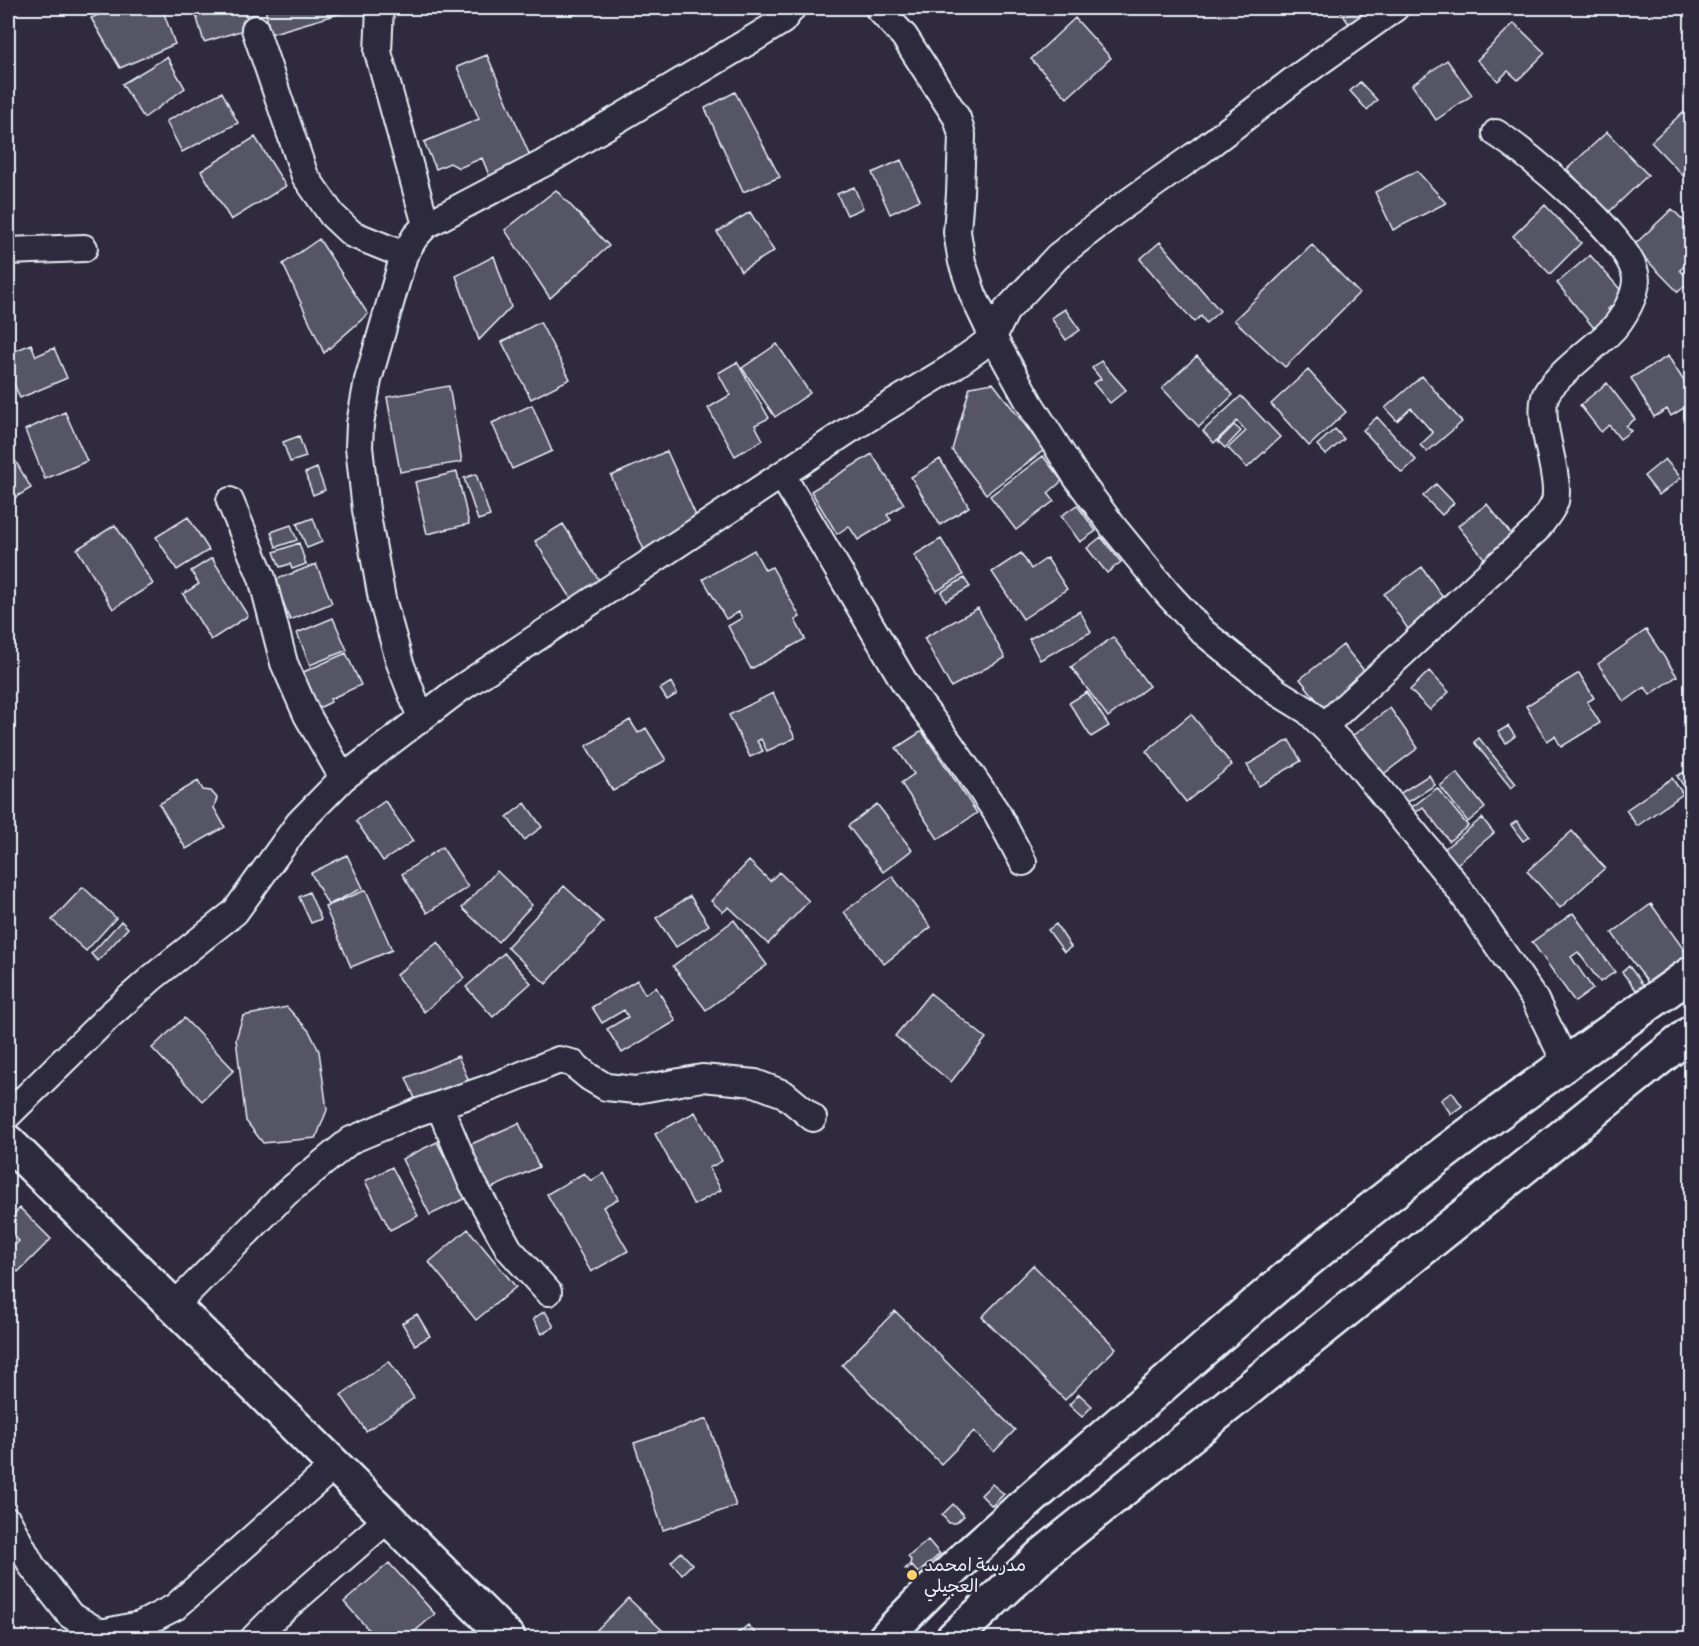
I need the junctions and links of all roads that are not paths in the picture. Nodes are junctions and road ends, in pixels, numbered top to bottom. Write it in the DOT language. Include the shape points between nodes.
graph roads {
  1 [pos="380,8"];
  2 [pos="792,8"];
  3 [pos="878,8"];
  4 [pos="1395,8"];
  5 [pos="255,29"];
  6 [pos="1496,133"];
  7 [pos="426,225"];
  8 [pos="84,248"];
  9 [pos="8,251"];
  10 [pos="404,255"];
  11 [pos="993,337"];
  12 [pos="782,476"];
  13 [pos="230,501"];
  14 [pos="421,718"];
  15 [pos="1324,726"];
  16 [pos="343,778"];
  17 [pos="1023,862"];
  18 [pos="1692,973"];
  19 [pos="1692,1032"];
  20 [pos="1566,1063"];
  21 [pos="439,1105"];
  22 [pos="8,1115"];
  23 [pos="813,1118"];
  24 [pos="10,1150"];
  25 [pos="548,1293"];
  26 [pos="174,1306"];
  27 [pos="335,1465"];
  28 [pos="389,1518"];
  29 [pos="8,1521"];
  30 [pos="254,1638"];
  31 [pos="508,1638"];
  32 [pos="885,1638"];
  33 [pos="953,1638"];
  1 -- 7 [label="street" via="378,52"];
  2 -- 7 [label="street" via="782,21 554,157"];
  3 -- 11 [label="street" via="904,36 957,118 962,135 957,232 973,295"];
  4 -- 11 [label="street" via="1058,256 1006,311"];
  5 -- 10 [label="street" via="305,176 352,234"];
  6 -- 15 [label="street" via="1520,148 1566,188 1610,234 1628,259 1636,285 1631,301 1611,331 1545,393 1542,408 1556,476 1556,502 1536,530"];
  7 -- 10 [label="street"];
  8 -- 9 [label="street"];
  10 -- 14 [label="street" via="368,380 359,447 382,599"];
  11 -- 12 [label="street"];
  11 -- 15 [label="street" via="1077,478 1168,594 1211,639"];
  12 -- 14 [label="street"];
  12 -- 17 [label="street" via="906,685 997,813"];
  13 -- 16 [label="street" via="262,578 284,663"];
  14 -- 16 [label="street"];
  15 -- 20 [label="street" via="1457,886 1533,998"];
  16 -- 22 [label="street" via="299,823 235,912 109,1016"];
  18 -- 20 [label="main road"];
  19 -- 33 [label="main road" via="1042,1555"];
  20 -- 32 [label="main road" via="1423,1169 1297,1270 992,1533"];
  21 -- 23 [label="street" via="559,1060 572,1063 606,1087 636,1090 702,1078 755,1083 783,1094"];
  21 -- 25 [label="street" via="470,1179 509,1249"];
  21 -- 26 [label="street" via="351,1140 285,1194"];
  24 -- 26 [label="main road"];
  26 -- 27 [label="main road"];
  27 -- 28 [label="main road"];
  27 -- 29 [label="street" via="175,1606 140,1625 101,1633 70,1615 32,1566"];
  28 -- 30 [label="street"];
  28 -- 31 [label="main road"];
}
